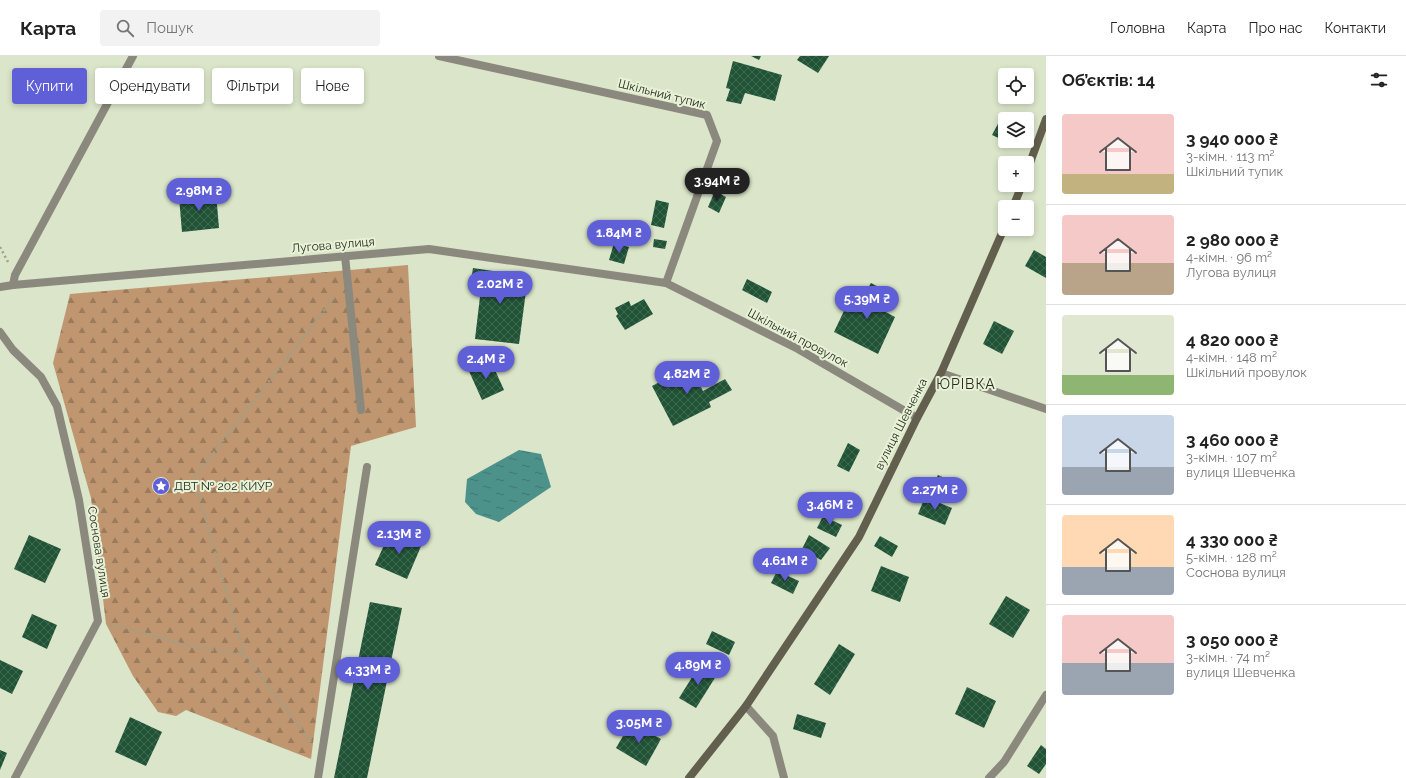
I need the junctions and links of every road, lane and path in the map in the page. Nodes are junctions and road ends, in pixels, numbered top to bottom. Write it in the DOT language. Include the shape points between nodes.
graph roads {
  1 [pos="133,56"];
  2 [pos="439,56"];
  3 [pos="1046,119"];
  4 [pos="1032,156"];
  5 [pos="1001,236"];
  6 [pos="345,256"];
  7 [pos="347,280"];
  8 [pos="666,283"];
  9 [pos="13,285"];
  10 [pos="0,287"];
  11 [pos="0,332"];
  12 [pos="941,373"];
  13 [pos="1046,409"];
  14 [pos="361,410"];
  15 [pos="916,418"];
  16 [pos="367,467"];
  17 [pos="98,621"];
  18 [pos="244,654"];
  19 [pos="1046,695"];
  20 [pos="746,706"];
  21 [pos="322,756"];
  22 [pos="15,778"];
  23 [pos="318,778"];
  24 [pos="689,778"];
  25 [pos="784,778"];
  26 [pos="989,778"];
  1 -- 9 [label="street" via="15,275"];
  2 -- 8 [label="street, Шкільний тупик" via="707,115 717,141"];
  3 -- 4 [label="street"];
  5 -- 12 [label="street, вулиця Шевченка"];
  6 -- 7 [label="street"];
  6 -- 8 [label="street, Лугова вулиця" via="429,250"];
  6 -- 9 [label="street, Лугова вулиця"];
  7 -- 14 [label="street"];
  7 -- 18 [label="path" via="194,478"];
  8 -- 15 [label="street, Шкільний провулок" via="798,349"];
  9 -- 10 [label="street, Лугова вулиця"];
  11 -- 17 [label="street, Соснова вулиця" via="13,350 41,377 57,406 79,500"];
  12 -- 13 [label="street"];
  12 -- 15 [label="street, вулиця Шевченка"];
  15 -- 20 [label="street, вулиця Шевченка" via="859,537"];
  16 -- 21 [label="street"];
  17 -- 18 [label="path" via="194,647"];
  17 -- 22 [label="street"];
  18 -- 21 [label="path"];
  19 -- 26 [label="street" via="1004,762"];
  20 -- 24 [label="street, вулиця Шевченка"];
  20 -- 25 [label="street" via="773,736"];
  21 -- 23 [label="street"];
}
